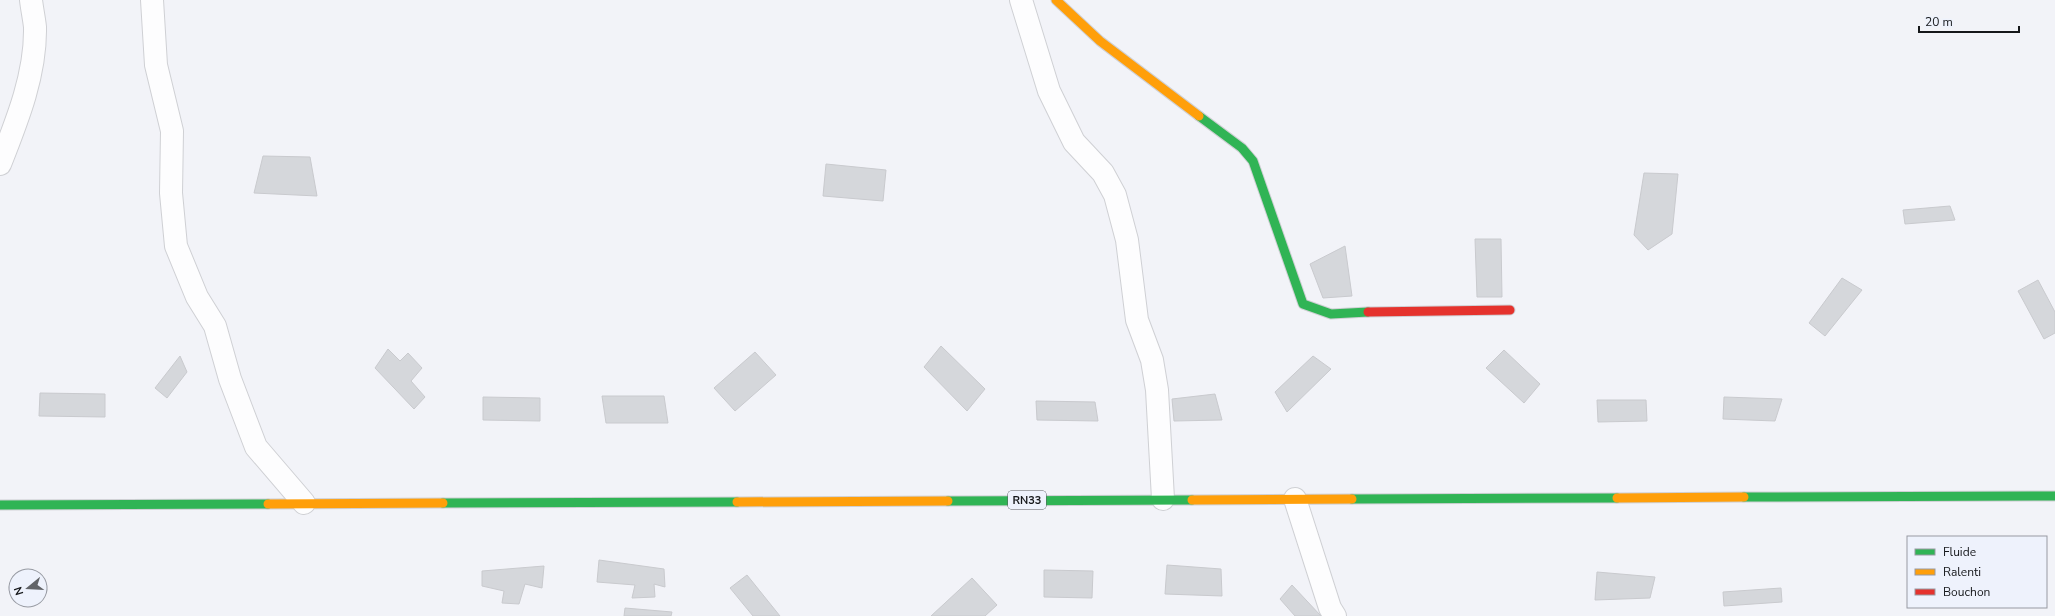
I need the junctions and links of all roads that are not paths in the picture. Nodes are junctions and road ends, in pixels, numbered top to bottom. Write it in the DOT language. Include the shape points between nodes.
graph roads {
  1 [pos="31,0"];
  2 [pos="152,0"];
  3 [pos="1021,0"];
  4 [pos="1056,0"];
  5 [pos="0,164"];
  6 [pos="1510,310"];
  7 [pos="2055,496"];
  8 [pos="1163,499"];
  9 [pos="1295,499"];
  10 [pos="304,504"];
  11 [pos="0,505"];
  12 [pos="1335,616"];
  1 -- 5 [label="street" via="35,28 32,65 18,118"];
  2 -- 10 [label="street" via="156,66 172,131 171,193 176,246 197,297 215,326 230,379 256,447"];
  3 -- 8 [label="street" via="1049,91 1074,142 1103,173 1115,195 1127,240 1137,320 1152,360 1157,390"];
  4 -- 6 [label="main road" via="1100,41 1242,148 1253,161 1303,304 1331,314"];
  7 -- 9 [label="main road, RN33"];
  8 -- 9 [label="main road, RN33"];
  8 -- 10 [label="main road, RN33"];
  9 -- 12 [label="street" via="1330,608"];
  10 -- 11 [label="main road, RN33"];
}
